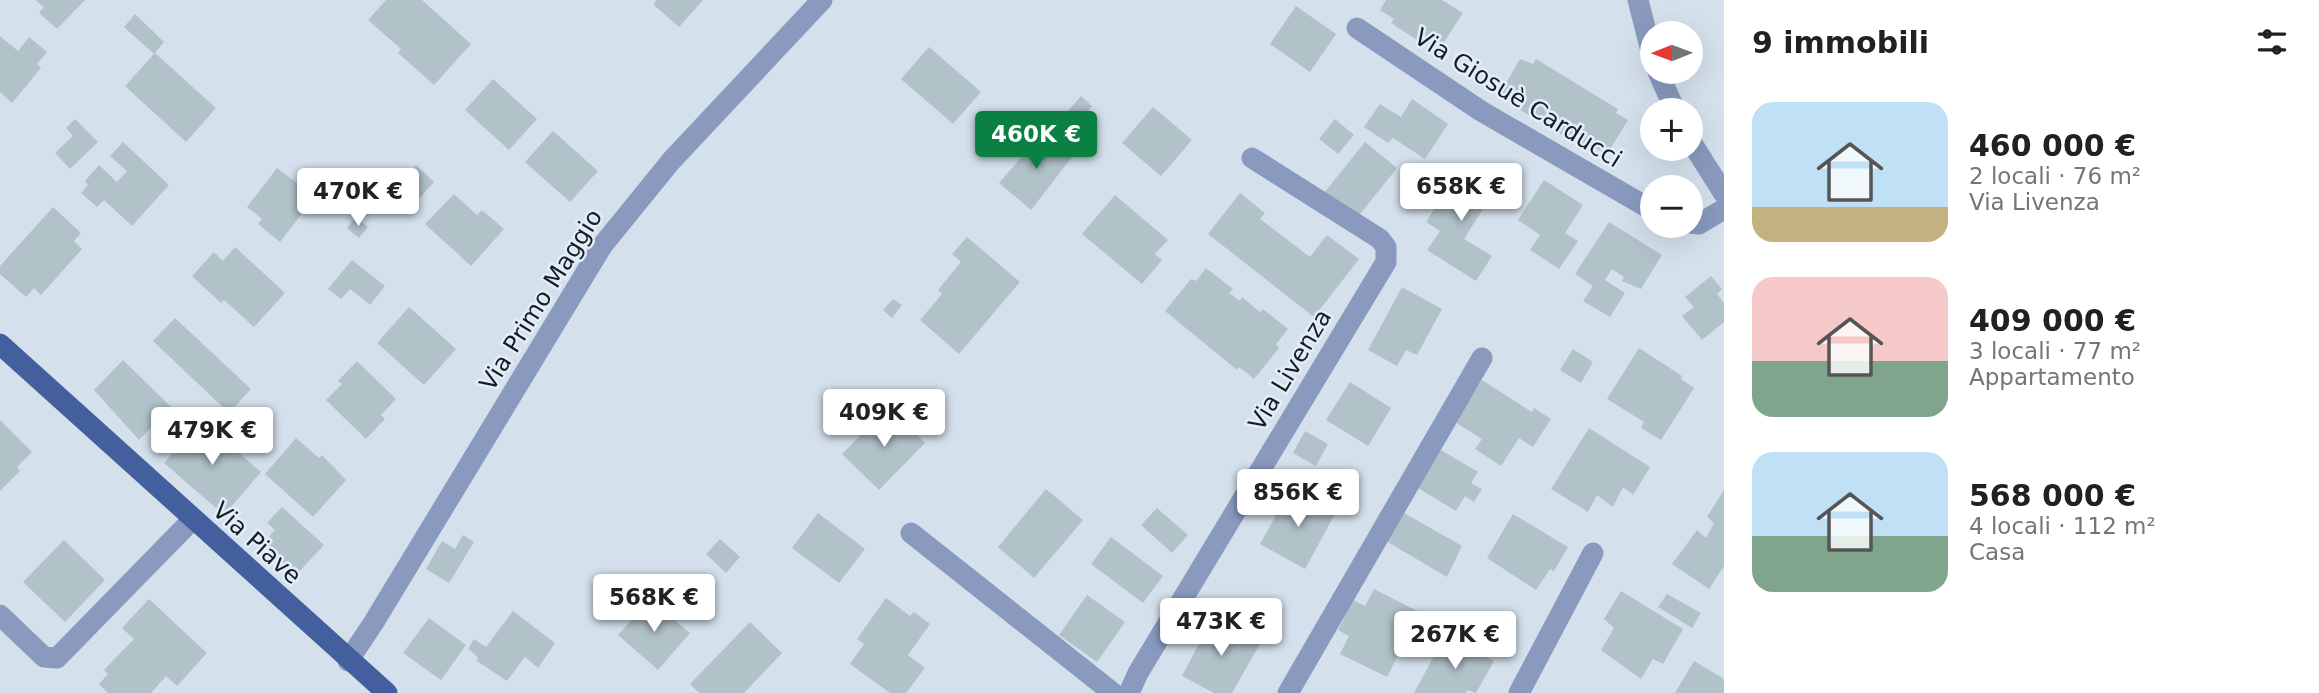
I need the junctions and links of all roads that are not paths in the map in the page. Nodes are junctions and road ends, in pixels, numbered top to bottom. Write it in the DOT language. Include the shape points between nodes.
graph roads {
  1 [pos="822,0"];
  2 [pos="1638,0"];
  3 [pos="1643,21"];
  4 [pos="1357,28"];
  5 [pos="1252,158"];
  6 [pos="1703,161"];
  7 [pos="1724,194"];
  8 [pos="1640,203"];
  9 [pos="1724,209"];
  10 [pos="1703,222"];
  11 [pos="0,344"];
  12 [pos="1482,358"];
  13 [pos="192,520"];
  14 [pos="911,533"];
  15 [pos="1592,553"];
  16 [pos="0,615"];
  17 [pos="348,660"];
  18 [pos="387,693"];
  19 [pos="1113,693"];
  20 [pos="1129,693"];
  21 [pos="1288,693"];
  22 [pos="1519,693"];
  1 -- 17 [label="street, Via Primo Maggio" via="671,161 602,246"];
  2 -- 3 [label="street"];
  4 -- 8 [label="street, Via Giosuè Carducci" via="1481,111"];
  5 -- 20 [label="street, Via Livenza" via="1381,239 1386,262"];
  6 -- 7 [label="street"];
  9 -- 10 [label="street"];
  11 -- 13 [label="main road, Via Piave"];
  12 -- 21 [label="street"];
  13 -- 16 [label="street" via="57,658 44,657"];
  13 -- 17 [label="main road, Via Piave"];
  14 -- 19 [label="street"];
  15 -- 22 [label="street"];
  17 -- 18 [label="main road, Via Piave"];
}
